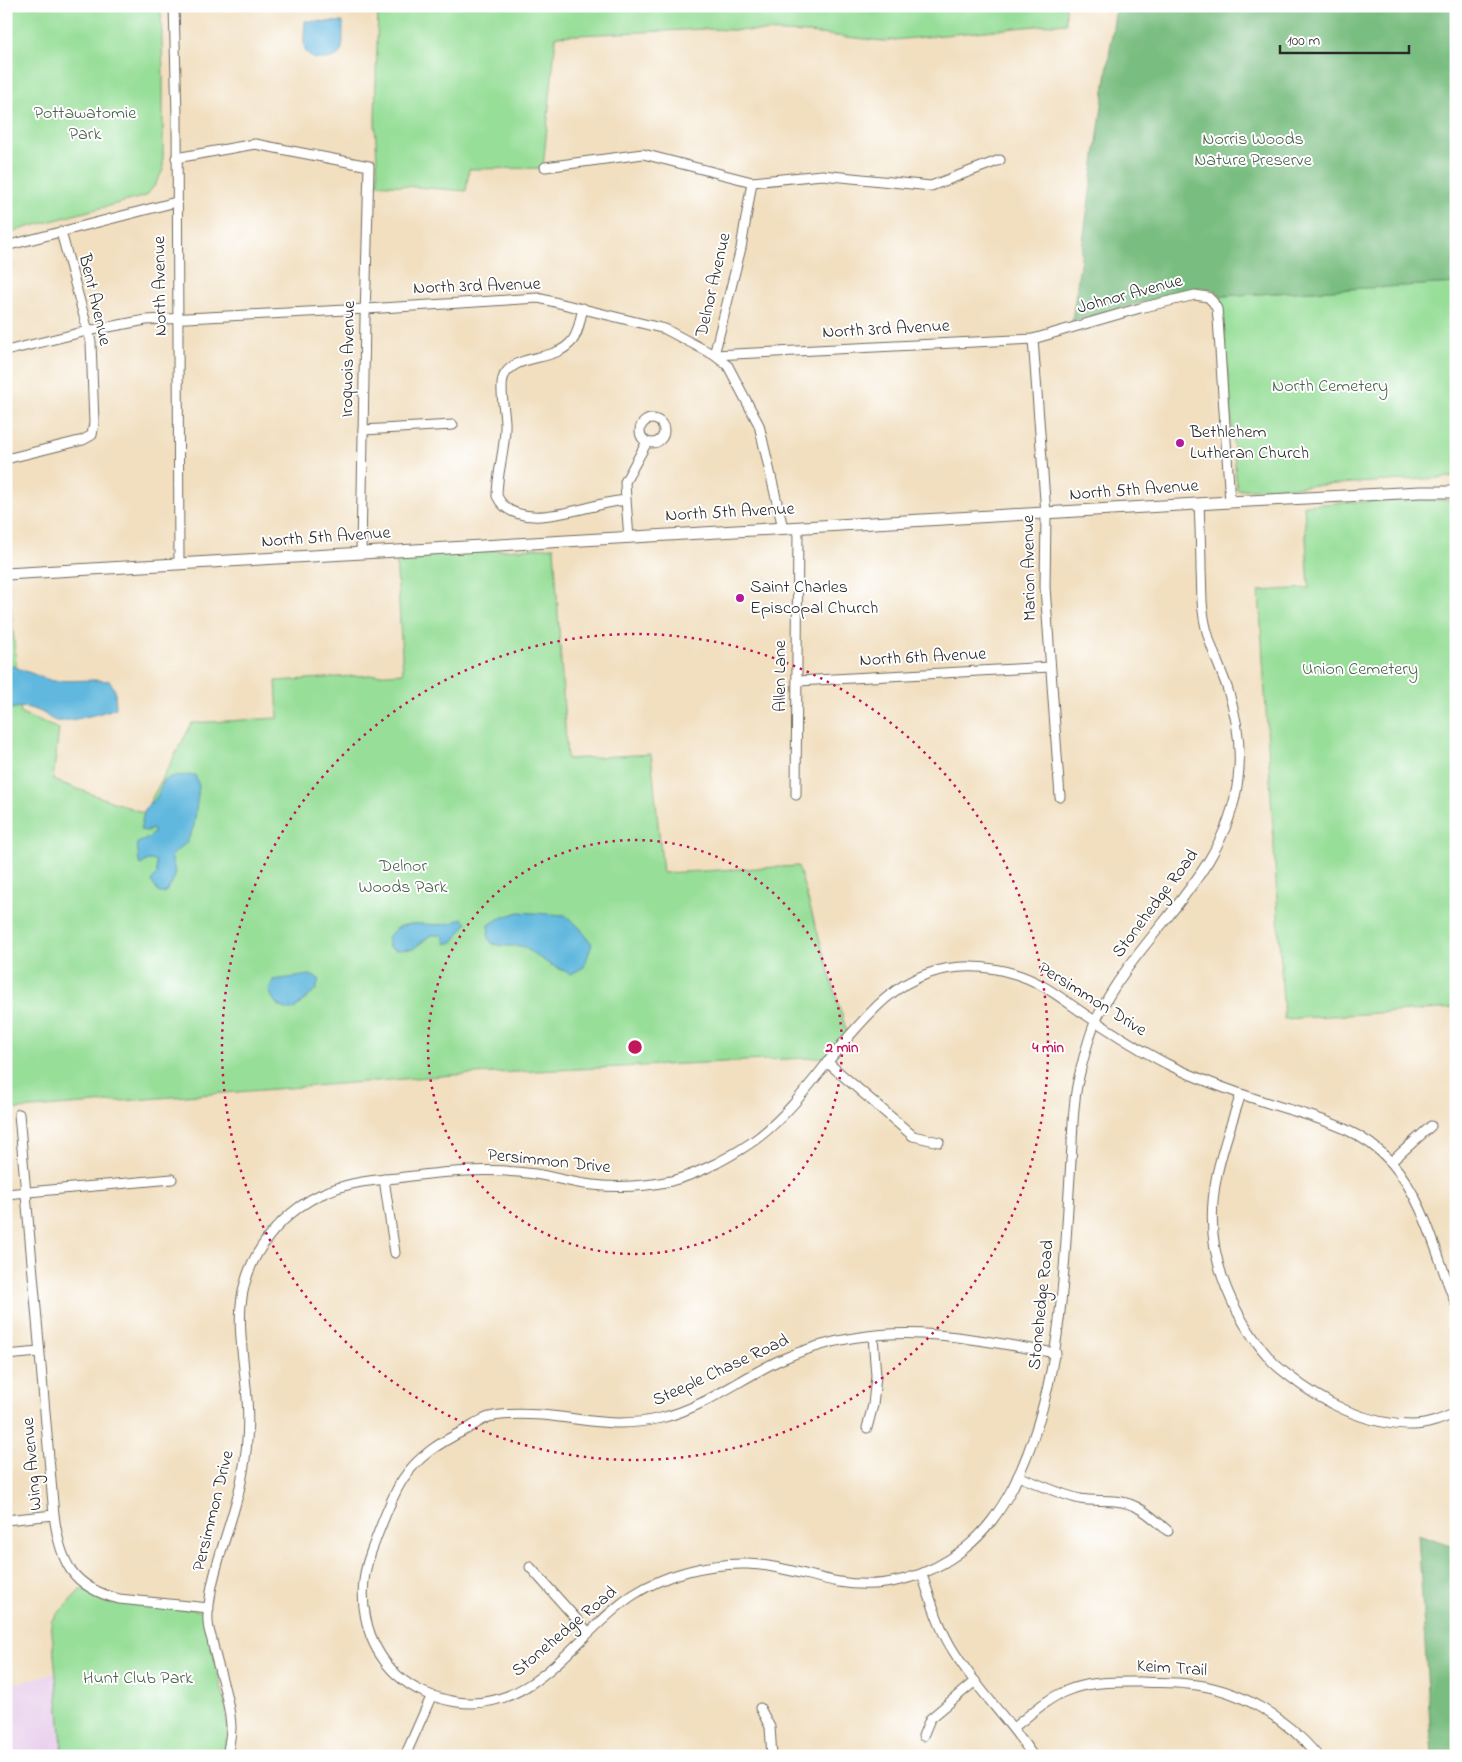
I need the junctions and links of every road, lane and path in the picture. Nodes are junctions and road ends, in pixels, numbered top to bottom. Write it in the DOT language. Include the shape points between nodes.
graph roads {
  1 [pos="174,6"];
  2 [pos="176,158"];
  3 [pos="1000,160"];
  4 [pos="545,167"];
  5 [pos="752,182"];
  6 [pos="176,202"];
  7 [pos="61,232"];
  8 [pos="6,246"];
  9 [pos="583,308"];
  10 [pos="366,309"];
  11 [pos="178,319"];
  12 [pos="87,331"];
  13 [pos="1033,339"];
  14 [pos="6,352"];
  15 [pos="714,355"];
  16 [pos="453,425"];
  17 [pos="364,430"];
  18 [pos="646,442"];
  19 [pos="6,458"];
  20 [pos="1456,492"];
  21 [pos="626,500"];
  22 [pos="1230,502"];
  23 [pos="1199,504"];
  24 [pos="1046,514"];
  25 [pos="798,527"];
  26 [pos="783,528"];
  27 [pos="629,538"];
  28 [pos="361,553"];
  29 [pos="179,564"];
  30 [pos="6,574"];
  31 [pos="1050,667"];
  32 [pos="798,681"];
  33 [pos="796,795"];
  34 [pos="1060,797"];
  35 [pos="1095,1021"];
  36 [pos="827,1062"];
  37 [pos="1241,1094"];
  38 [pos="19,1114"];
  39 [pos="1430,1126"];
  40 [pos="939,1142"];
  41 [pos="1392,1162"];
  42 [pos="172,1179"];
  43 [pos="384,1179"];
  44 [pos="26,1192"];
  45 [pos="6,1194"];
  46 [pos="395,1253"];
  47 [pos="1456,1304"];
  48 [pos="873,1336"];
  49 [pos="39,1352"];
  50 [pos="1056,1353"];
  51 [pos="6,1355"];
  52 [pos="1456,1413"];
  53 [pos="867,1428"];
  54 [pos="1018,1476"];
  55 [pos="54,1516"];
  56 [pos="6,1520"];
  57 [pos="1168,1531"];
  58 [pos="530,1567"];
  59 [pos="922,1574"];
  60 [pos="208,1608"];
  61 [pos="588,1632"];
  62 [pos="975,1681"];
  63 [pos="431,1697"];
  64 [pos="760,1708"];
  65 [pos="1014,1728"];
  66 [pos="923,1736"];
  67 [pos="227,1756"];
  68 [pos="405,1756"];
  69 [pos="772,1756"];
  70 [pos="1033,1756"];
  71 [pos="1318,1756"];
  1 -- 2 [label="street, North Avenue"];
  2 -- 6 [label="street, North Avenue"];
  2 -- 10 [label="street, Iroquois Avenue" via="255,144 370,166"];
  3 -- 5 [label="street" via="931,186 822,175"];
  4 -- 5 [label="street" via="643,154"];
  5 -- 15 [label="street, Delnor Avenue" via="741,248"];
  6 -- 7 [label="street"];
  6 -- 11 [label="street, North Avenue"];
  7 -- 8 [label="street"];
  7 -- 12 [label="street, Bent Avenue"];
  9 -- 10 [label="street, North 3rd Avenue" via="538,298"];
  9 -- 15 [label="street, North 3rd Avenue" via="670,330"];
  9 -- 21 [label="street" via="575,335 565,347 558,352 514,364 504,375 501,382 504,443 497,496 514,512 539,517"];
  10 -- 11 [label="street, North 3rd Avenue"];
  10 -- 17 [label="street, Iroquois Avenue"];
  11 -- 12 [label="street, North 3rd Avenue" via="146,320"];
  11 -- 29 [label="street, North Avenue"];
  12 -- 14 [label="street, North 3rd Avenue"];
  12 -- 19 [label="street, Bent Avenue" via="91,342 92,435 83,440"];
  13 -- 15 [label="street, North 3rd Avenue"];
  13 -- 22 [label="street, Johnor Avenue" via="1188,296 1208,297 1217,309"];
  13 -- 24 [label="street, Marion Avenue"];
  15 -- 26 [label="street, Delnor Avenue" via="728,366 759,425"];
  16 -- 17 [label="street"];
  17 -- 28 [label="street, Iroquois Avenue"];
  18 -- 21 [label="street" via="625,482"];
  20 -- 22 [label="main road, North 5th Avenue"];
  21 -- 27 [label="street"];
  22 -- 23 [label="main road, North 5th Avenue"];
  23 -- 24 [label="main road, North 5th Avenue"];
  23 -- 35 [label="street, Stonehedge Road" via="1203,610 1210,644 1236,719 1240,746 1234,805 1222,836 1199,878 1115,986"];
  24 -- 25 [label="main road, North 5th Avenue"];
  24 -- 31 [label="street, Marion Avenue" via="1045,587"];
  25 -- 26 [label="main road, North 5th Avenue"];
  25 -- 32 [label="street, Allen Lane"];
  26 -- 27 [label="main road, North 5th Avenue"];
  27 -- 28 [label="main road, North 5th Avenue"];
  28 -- 29 [label="main road, North 5th Avenue"];
  29 -- 30 [label="main road, North 5th Avenue"];
  31 -- 32 [label="street, North 6th Avenue"];
  31 -- 34 [label="street, Marion Avenue"];
  32 -- 33 [label="street, Allen Lane"];
  35 -- 36 [label="street, Persimmon Drive" via="1031,980 1015,974 972,967 947,969 925,974 884,998"];
  35 -- 37 [label="street, Persimmon Drive" via="1161,1061"];
  35 -- 50 [label="street, Stonehedge Road" via="1076,1090"];
  36 -- 40 [label="street" via="913,1136"];
  36 -- 43 [label="street, Persimmon Drive" via="790,1108 751,1143 703,1170 670,1181 627,1186 591,1185 532,1173 486,1170"];
  37 -- 41 [label="street, Persimmon Drive" via="1336,1124 1360,1136"];
  37 -- 52 [label="street" via="1216,1171 1213,1223 1223,1281 1252,1338 1272,1362 1299,1384 1344,1410 1390,1423 1414,1425 1439,1421"];
  38 -- 44 [label="street, Wing Avenue"];
  39 -- 41 [label="street"];
  41 -- 47 [label="street, Persimmon Drive" via="1415,1195"];
  42 -- 44 [label="street"];
  43 -- 46 [label="street"];
  43 -- 60 [label="street, Persimmon Drive" via="345,1186 302,1204 263,1244 250,1268 241,1295 239,1328 247,1401 247,1441 239,1493 214,1572"];
  44 -- 45 [label="street"];
  44 -- 49 [label="street, Wing Avenue"];
  48 -- 50 [label="street, Steeple Chase Road" via="938,1335"];
  48 -- 53 [label="street" via="876,1376"];
  48 -- 63 [label="street, Steeple Chase Road" via="839,1340 776,1361 675,1414 655,1420 607,1424 520,1414 488,1417 434,1447 403,1477 394,1495 365,1570 362,1593 364,1613 376,1647 399,1677"];
  49 -- 51 [label="street"];
  49 -- 55 [label="street, Wing Avenue"];
  50 -- 54 [label="street, Stonehedge Road" via="1040,1421"];
  54 -- 57 [label="street" via="1082,1499 1136,1505"];
  54 -- 59 [label="street, Stonehedge Road" via="1002,1508 983,1532 940,1566"];
  55 -- 56 [label="street"];
  55 -- 60 [label="street, Wing Avenue" via="56,1535 68,1568 91,1590 119,1600"];
  58 -- 61 [label="street"];
  59 -- 61 [label="street, Stonehedge Road" via="896,1581 856,1584 764,1566 710,1567 664,1579 642,1589"];
  59 -- 62 [label="street" via="944,1636"];
  60 -- 67 [label="street, Persimmon Drive" via="216,1661 229,1711 231,1731"];
  61 -- 63 [label="street, Stonehedge Road" via="538,1681 509,1696 473,1704"];
  62 -- 65 [label="street"];
  62 -- 66 [label="street" via="930,1718"];
  63 -- 68 [label="street"];
  64 -- 69 [label="street" via="770,1727"];
  65 -- 70 [label="street"];
  65 -- 71 [label="street, Keim Trail" via="1048,1700 1080,1686 1126,1682 1189,1684 1221,1690 1265,1710 1306,1741"];
}
